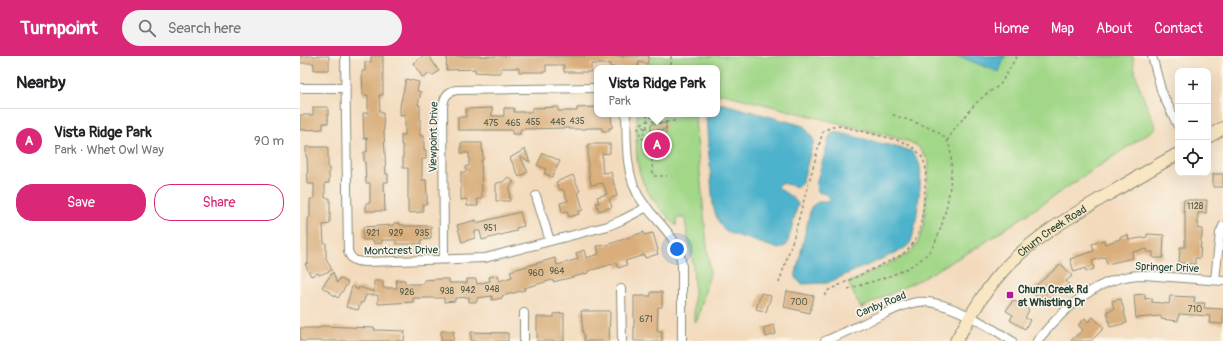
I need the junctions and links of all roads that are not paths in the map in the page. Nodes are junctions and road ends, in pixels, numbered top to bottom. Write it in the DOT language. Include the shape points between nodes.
graph roads {
  1 [pos="345,56"];
  2 [pos="1152,56"];
  3 [pos="300,88"];
  4 [pos="346,88"];
  5 [pos="594,88"];
  6 [pos="626,117"];
  7 [pos="1175,120"];
  8 [pos="1223,128"];
  9 [pos="1211,135"];
  10 [pos="1175,156"];
  11 [pos="536,196"];
  12 [pos="647,207"];
  13 [pos="1223,226"];
  14 [pos="550,241"];
  15 [pos="444,260"];
  16 [pos="1219,281"];
  17 [pos="621,289"];
  18 [pos="524,313"];
  19 [pos="970,316"];
  20 [pos="524,341"];
  21 [pos="622,341"];
  22 [pos="682,341"];
  23 [pos="825,341"];
  24 [pos="956,341"];
  25 [pos="1012,341"];
  26 [pos="1037,341"];
  1 -- 4 [label="street, Montcrest Drive"];
  2 -- 7 [label="street" via="1162,93"];
  3 -- 4 [label="street"];
  4 -- 15 [label="street, Montcrest Drive" via="348,251 351,257 363,262"];
  5 -- 15 [label="street, Viewpoint Drive" via="456,90 448,93 443,107"];
  6 -- 12 [label="street" via="630,172 636,191"];
  8 -- 9 [label="main road"];
  10 -- 19 [label="main road, Churn Creek Road" via="1037,239 996,279"];
  11 -- 14 [label="street"];
  12 -- 14 [label="street, Montcrest Drive" via="608,226"];
  12 -- 22 [label="street" via="670,234 681,254"];
  13 -- 16 [label="street" via="1220,233"];
  14 -- 15 [label="street, Montcrest Drive" via="485,258"];
  16 -- 26 [label="street, Springer Drive" via="1144,275 1113,280 1095,288 1071,305"];
  17 -- 21 [label="street"];
  18 -- 20 [label="street"];
  19 -- 23 [label="street, Canby Road" via="939,304 911,303"];
  19 -- 24 [label="main road, Churn Creek Road"];
  19 -- 25 [label="street, Canby Road"];
}
